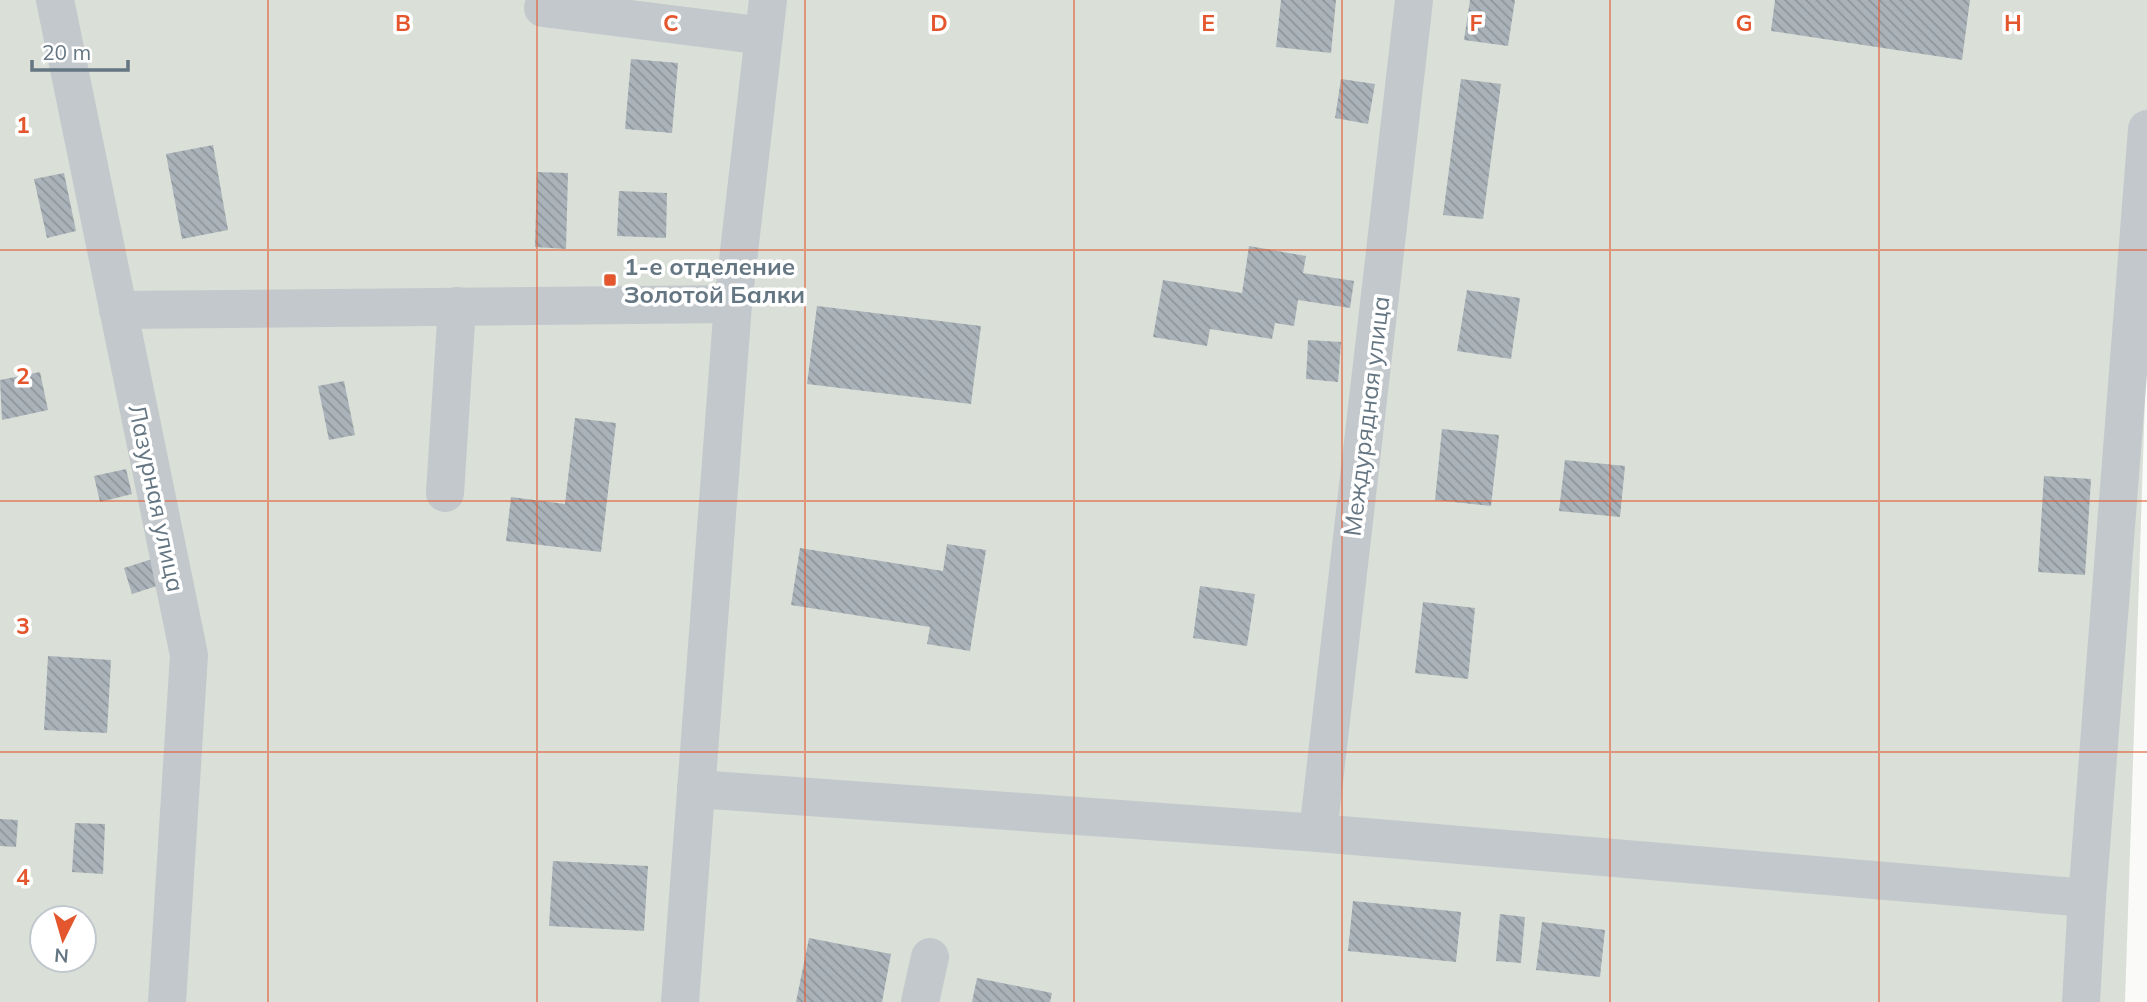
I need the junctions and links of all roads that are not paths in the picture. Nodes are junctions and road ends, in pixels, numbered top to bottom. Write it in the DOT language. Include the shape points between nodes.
graph roads {
  1 [pos="55,0"];
  2 [pos="1414,0"];
  3 [pos="542,8"];
  4 [pos="766,18"];
  5 [pos="2147,130"];
  6 [pos="733,304"];
  7 [pos="457,306"];
  8 [pos="118,310"];
  9 [pos="445,493"];
  10 [pos="696,789"];
  11 [pos="1318,833"];
  12 [pos="2087,898"];
  13 [pos="930,957"];
  14 [pos="167,1002"];
  15 [pos="680,1002"];
  16 [pos="920,1002"];
  17 [pos="2081,1002"];
  1 -- 8 [label="street, Лазурная улица"];
  2 -- 11 [label="street, Междурядная улица"];
  3 -- 4 [label="street"];
  4 -- 6 [label="street"];
  5 -- 12 [label="street"];
  6 -- 7 [label="street"];
  6 -- 10 [label="street"];
  7 -- 8 [label="street"];
  7 -- 9 [label="street"];
  8 -- 14 [label="street, Лазурная улица" via="189,655"];
  10 -- 11 [label="street"];
  10 -- 15 [label="street"];
  11 -- 12 [label="street"];
  12 -- 17 [label="street"];
  13 -- 16 [label="street"];
}
